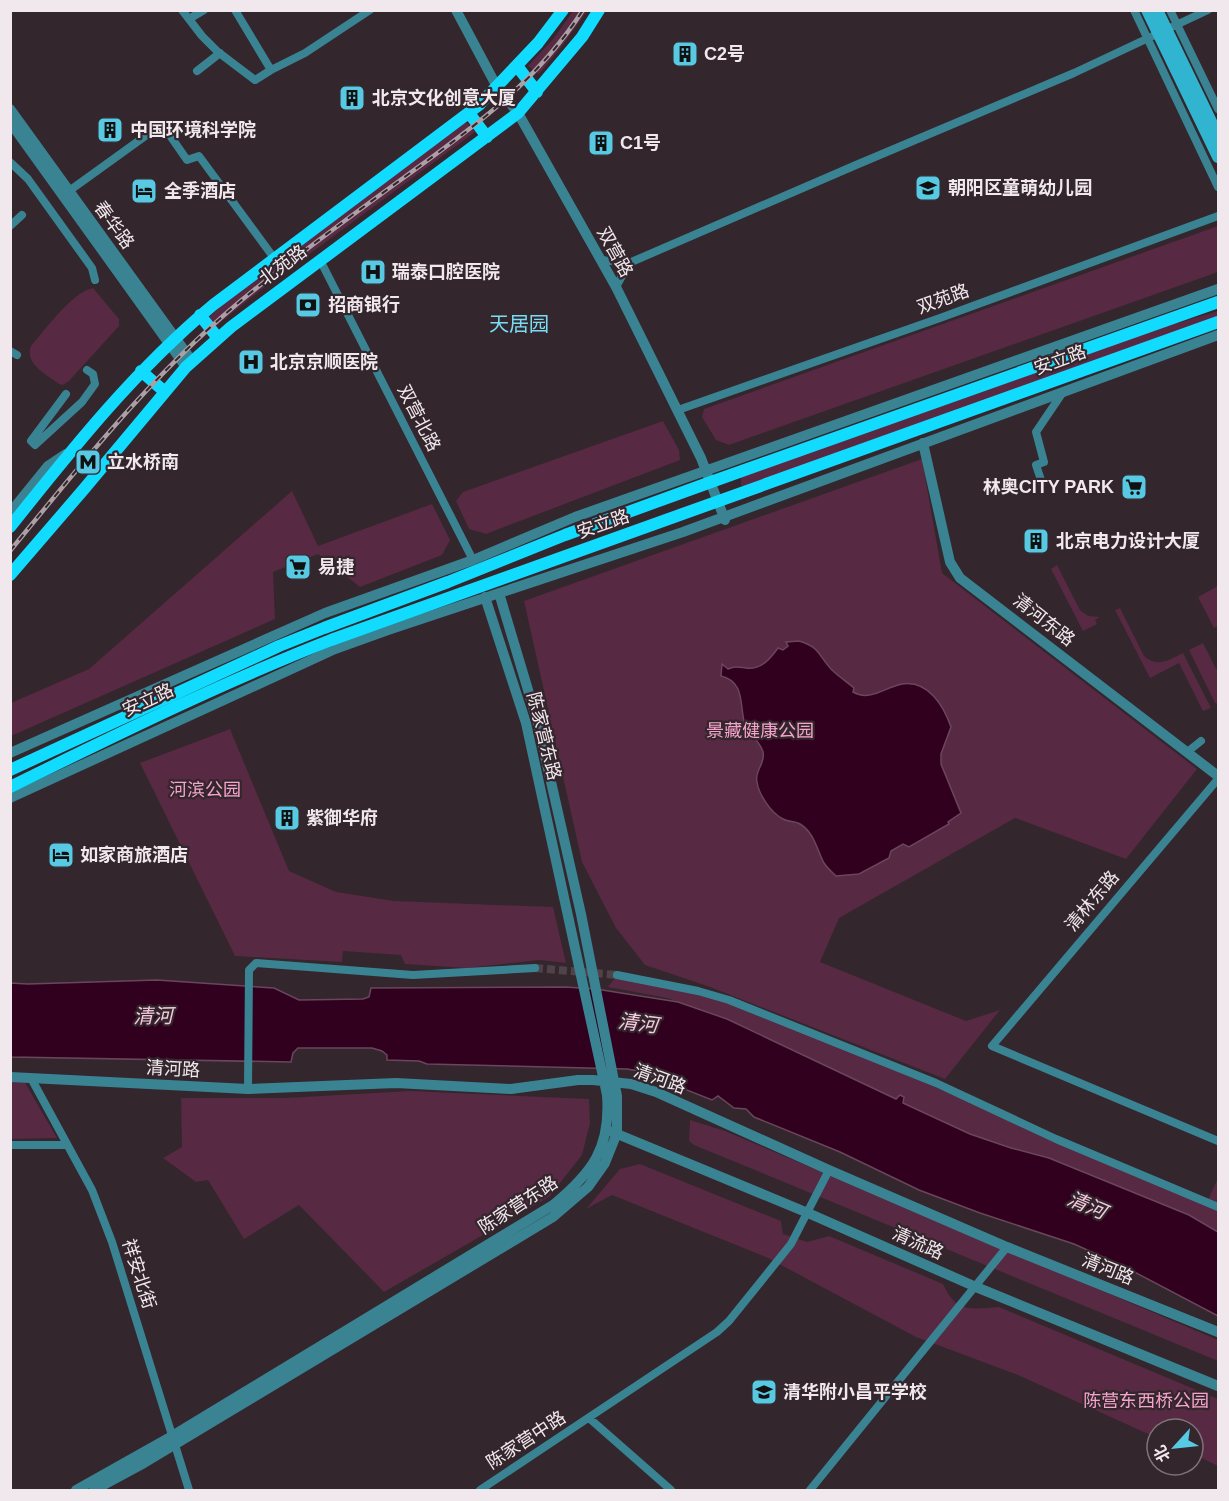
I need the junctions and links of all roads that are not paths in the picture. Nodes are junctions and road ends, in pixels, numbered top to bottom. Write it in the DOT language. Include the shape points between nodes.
graph roads {
  1 [pos="182,10"];
  2 [pos="204,10"];
  3 [pos="235,10"];
  4 [pos="370,10"];
  5 [pos="456,10"];
  6 [pos="563,10"];
  7 [pos="599,10"];
  8 [pos="1134,10"];
  9 [pos="1148,10"];
  10 [pos="1157,10"];
  11 [pos="1170,10"];
  12 [pos="1208,10"];
  13 [pos="189,19"];
  14 [pos="1163,31"];
  15 [pos="220,53"];
  16 [pos="517,66"];
  17 [pos="271,70"];
  18 [pos="197,71"];
  19 [pos="497,87"];
  20 [pos="537,92"];
  21 [pos="10,109"];
  22 [pos="1218,109"];
  23 [pos="469,112"];
  24 [pos="518,113"];
  25 [pos="10,122"];
  26 [pos="1218,136"];
  27 [pos="487,137"];
  28 [pos="1218,157"];
  29 [pos="11,163"];
  30 [pos="1218,187"];
  31 [pos="69,190"];
  32 [pos="22,215"];
  33 [pos="1218,216"];
  34 [pos="10,226"];
  35 [pos="274,258"];
  36 [pos="320,260"];
  37 [pos="601,260"];
  38 [pos="629,263"];
  39 [pos="95,280"];
  40 [pos="616,287"];
  41 [pos="1218,289"];
  42 [pos="1218,302"];
  43 [pos="200,315"];
  44 [pos="1218,322"];
  45 [pos="1218,334"];
  46 [pos="218,337"];
  47 [pos="171,340"];
  48 [pos="189,364"];
  49 [pos="87,370"];
  50 [pos="141,371"];
  51 [pos="165,392"];
  52 [pos="1063,392"];
  53 [pos="66,394"];
  54 [pos="678,410"];
  55 [pos="923,443"];
  56 [pos="71,450"];
  57 [pos="708,476"];
  58 [pos="1042,483"];
  59 [pos="719,502"];
  60 [pos="10,513"];
  61 [pos="724,518"];
  62 [pos="10,527"];
  63 [pos="473,560"];
  64 [pos="10,575"];
  65 [pos="499,593"];
  66 [pos="485,597"];
  67 [pos="1202,741"];
  68 [pos="1191,749"];
  69 [pos="10,753"];
  70 [pos="12,770"];
  71 [pos="1218,777"];
  72 [pos="10,787"];
  73 [pos="10,798"];
  74 [pos="584,961"];
  75 [pos="535,968"];
  76 [pos="616,975"];
  77 [pos="10,1077"];
  78 [pos="31,1078"];
  79 [pos="248,1089"];
  80 [pos="612,1095"];
  81 [pos="606,1129"];
  82 [pos="617,1133"];
  83 [pos="1218,1141"];
  84 [pos="10,1145"];
  85 [pos="68,1145"];
  86 [pos="829,1170"];
  87 [pos="1218,1207"];
  88 [pos="808,1213"];
  89 [pos="1007,1246"];
  90 [pos="976,1287"];
  91 [pos="1218,1332"];
  92 [pos="1218,1386"];
  93 [pos="590,1418"];
  94 [pos="174,1440"];
  95 [pos="75,1491"];
  96 [pos="94,1491"];
  97 [pos="189,1491"];
  98 [pos="480,1491"];
  99 [pos="671,1491"];
  100 [pos="810,1491"];
  1 -- 13 [label="street"];
  2 -- 13 [label="street"];
  3 -- 17 [label="street"];
  4 -- 17 [label="street" via="305,54"];
  5 -- 19 [label="street, 双营路"];
  6 -- 16 [label="main road, 北苑路"];
  7 -- 20 [label="main road, 北苑路"];
  8 -- 14 [label="street"];
  9 -- 14 [label="main road"];
  10 -- 14 [label="main road"];
  11 -- 14 [label="street"];
  12 -- 14 [label="street"];
  13 -- 15 [label="street"];
  14 -- 22 [label="street"];
  14 -- 26 [label="main road"];
  14 -- 28 [label="main road"];
  14 -- 30 [label="street"];
  14 -- 38 [label="street" via="1074,73"];
  15 -- 17 [label="street" via="255,80"];
  15 -- 18 [label="street"];
  16 -- 19 [label="main road, 北苑路"];
  16 -- 20 [label="main road"];
  19 -- 23 [label="main road, 北苑路"];
  19 -- 24 [label="street, 双营路"];
  20 -- 24 [label="main road, 北苑路"];
  21 -- 31 [label="street, 春华路"];
  23 -- 27 [label="main road"];
  23 -- 35 [label="main road, 北苑路"];
  24 -- 27 [label="main road, 北苑路"];
  24 -- 37 [label="street, 双营路"];
  25 -- 47 [label="street, 春华路"];
  27 -- 36 [label="main road, 北苑路"];
  29 -- 39 [label="street" via="28,179 92,268"];
  31 -- 35 [label="street" via="162,124 187,160 199,156"];
  31 -- 47 [label="street, 春华路"];
  32 -- 34 [label="street"];
  33 -- 54 [label="street, 双苑路"];
  35 -- 43 [label="main road, 北苑路"];
  36 -- 46 [label="main road, 北苑路"];
  36 -- 63 [label="street, 双营北路"];
  37 -- 38 [label="street"];
  37 -- 40 [label="street, 双营路"];
  38 -- 40 [label="street"];
  40 -- 54 [label="street, 双营路"];
  41 -- 57 [label="street, 安立路"];
  42 -- 57 [label="main road, 安立路"];
  43 -- 46 [label="main road"];
  43 -- 47 [label="main road, 北苑路"];
  44 -- 59 [label="main road, 安立路"];
  45 -- 52 [label="street, 安立路"];
  46 -- 48 [label="main road, 北苑路"];
  47 -- 48 [label="street, 春华路"];
  47 -- 50 [label="main road, 北苑路"];
  48 -- 51 [label="main road, 北苑路"];
  49 -- 53 [label="street" via="93,374 95,384 82,402 35,445 31,441"];
  50 -- 51 [label="main road"];
  50 -- 56 [label="main road, 北苑路"];
  51 -- 64 [label="main road, 北苑路"];
  52 -- 55 [label="street, 安立路"];
  52 -- 58 [label="street" via="1036,432 1044,462 1036,465"];
  54 -- 57 [label="street, 双营路"];
  55 -- 61 [label="street, 安立路"];
  55 -- 71 [label="street, 清河东路" via="950,562 960,578"];
  56 -- 60 [label="street, 北苑路" via="48,466"];
  56 -- 62 [label="main road, 北苑路"];
  57 -- 59 [label="street, 双营路"];
  57 -- 63 [label="street, 安立路" via="575,517"];
  57 -- 70 [label="main road, 安立路" via="288,643"];
  59 -- 61 [label="street, 双营路"];
  59 -- 72 [label="main road, 安立路" via="279,660"];
  61 -- 65 [label="street, 安立路"];
  63 -- 69 [label="street, 安立路" via="324,613"];
  65 -- 66 [label="street, 安立路"];
  65 -- 74 [label="street, 陈家营东路" via="537,720"];
  66 -- 73 [label="street, 安立路" via="335,649"];
  66 -- 74 [label="street, 陈家营东路" via="526,723"];
  67 -- 68 [label="street"];
  71 -- 83 [label="street, 清林东路" via="992,1046"];
  74 -- 80 [label="street, 陈家营东路"];
  75 -- 79 [label="street" via="413,975 256,963 249,970"];
  76 -- 87 [label="street" via="729,1000 936,1083 1056,1140"];
  77 -- 78 [label="street, 清河路"];
  78 -- 79 [label="street, 清河路"];
  78 -- 85 [label="street, 祥安北街"];
  79 -- 86 [label="street, 清河路" via="396,1083 511,1089 578,1080 631,1084"];
  80 -- 81 [label="street, 陈家营东路"];
  80 -- 82 [label="street, 陈家营东路"];
  81 -- 82 [label="street, 清流路"];
  81 -- 94 [label="street, 陈家营东路" via="593,1165 553,1205"];
  82 -- 88 [label="street, 清流路"];
  82 -- 94 [label="street, 陈家营东路" via="605,1163 588,1187 553,1217"];
  84 -- 85 [label="street"];
  85 -- 94 [label="street, 祥安北街" via="92,1190 112,1242"];
  86 -- 88 [label="street, 陈家营中路"];
  86 -- 89 [label="street, 清河路"];
  88 -- 90 [label="street, 清流路"];
  88 -- 93 [label="street, 陈家营中路" via="791,1244 717,1332"];
  89 -- 90 [label="street"];
  89 -- 91 [label="street, 清河路"];
  90 -- 92 [label="street, 清流路"];
  90 -- 100 [label="street"];
  93 -- 98 [label="street, 陈家营中路"];
  93 -- 99 [label="street"];
  94 -- 95 [label="street, 陈家营东路"];
  94 -- 96 [label="street, 陈家营东路"];
  94 -- 97 [label="street, 祥安北街"];
}
